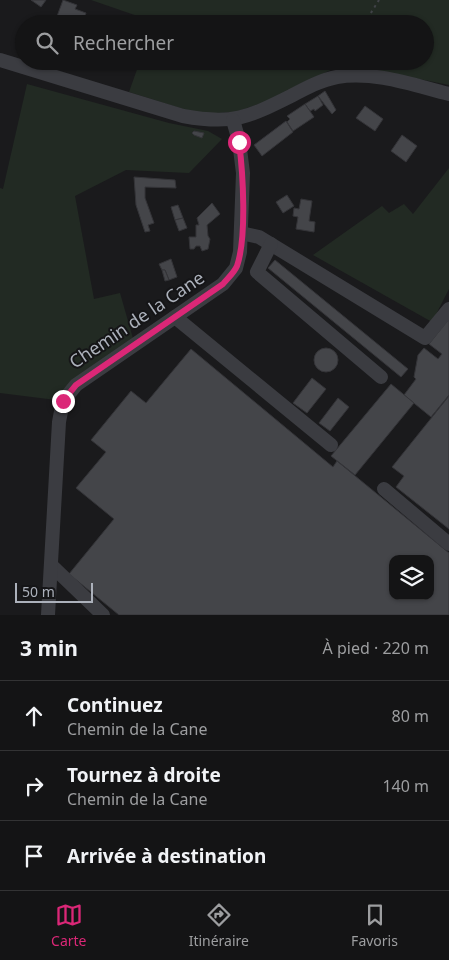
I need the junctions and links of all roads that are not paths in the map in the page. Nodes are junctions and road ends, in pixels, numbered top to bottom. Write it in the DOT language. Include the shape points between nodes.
graph roads {
  1 [pos="0,60"];
  2 [pos="15,65"];
  3 [pos="33,70"];
  4 [pos="449,94"];
  5 [pos="232,120"];
  6 [pos="241,233"];
  7 [pos="271,244"];
  8 [pos="449,309"];
  9 [pos="175,317"];
  10 [pos="382,377"];
  11 [pos="331,445"];
  12 [pos="384,489"];
  13 [pos="449,544"];
  14 [pos="51,565"];
  15 [pos="48,615"];
  16 [pos="104,615"];
  1 -- 2 [label="street"];
  3 -- 5 [label="street" via="183,116"];
  4 -- 5 [label="street" via="388,78 358,75 312,85 260,112"];
  5 -- 6 [label="street, Chemin de la Cane" via="243,173"];
  6 -- 7 [label="street" via="260,237"];
  6 -- 9 [label="street, Chemin de la Cane" via="236,268 223,284"];
  7 -- 8 [label="street" via="425,338"];
  7 -- 10 [label="street" via="257,272"];
  9 -- 11 [label="street"];
  9 -- 14 [label="street, Chemin de la Cane" via="76,385 63,401"];
  12 -- 13 [label="street"];
  14 -- 15 [label="street, Chemin de la Cane"];
  14 -- 16 [label="street"];
}
